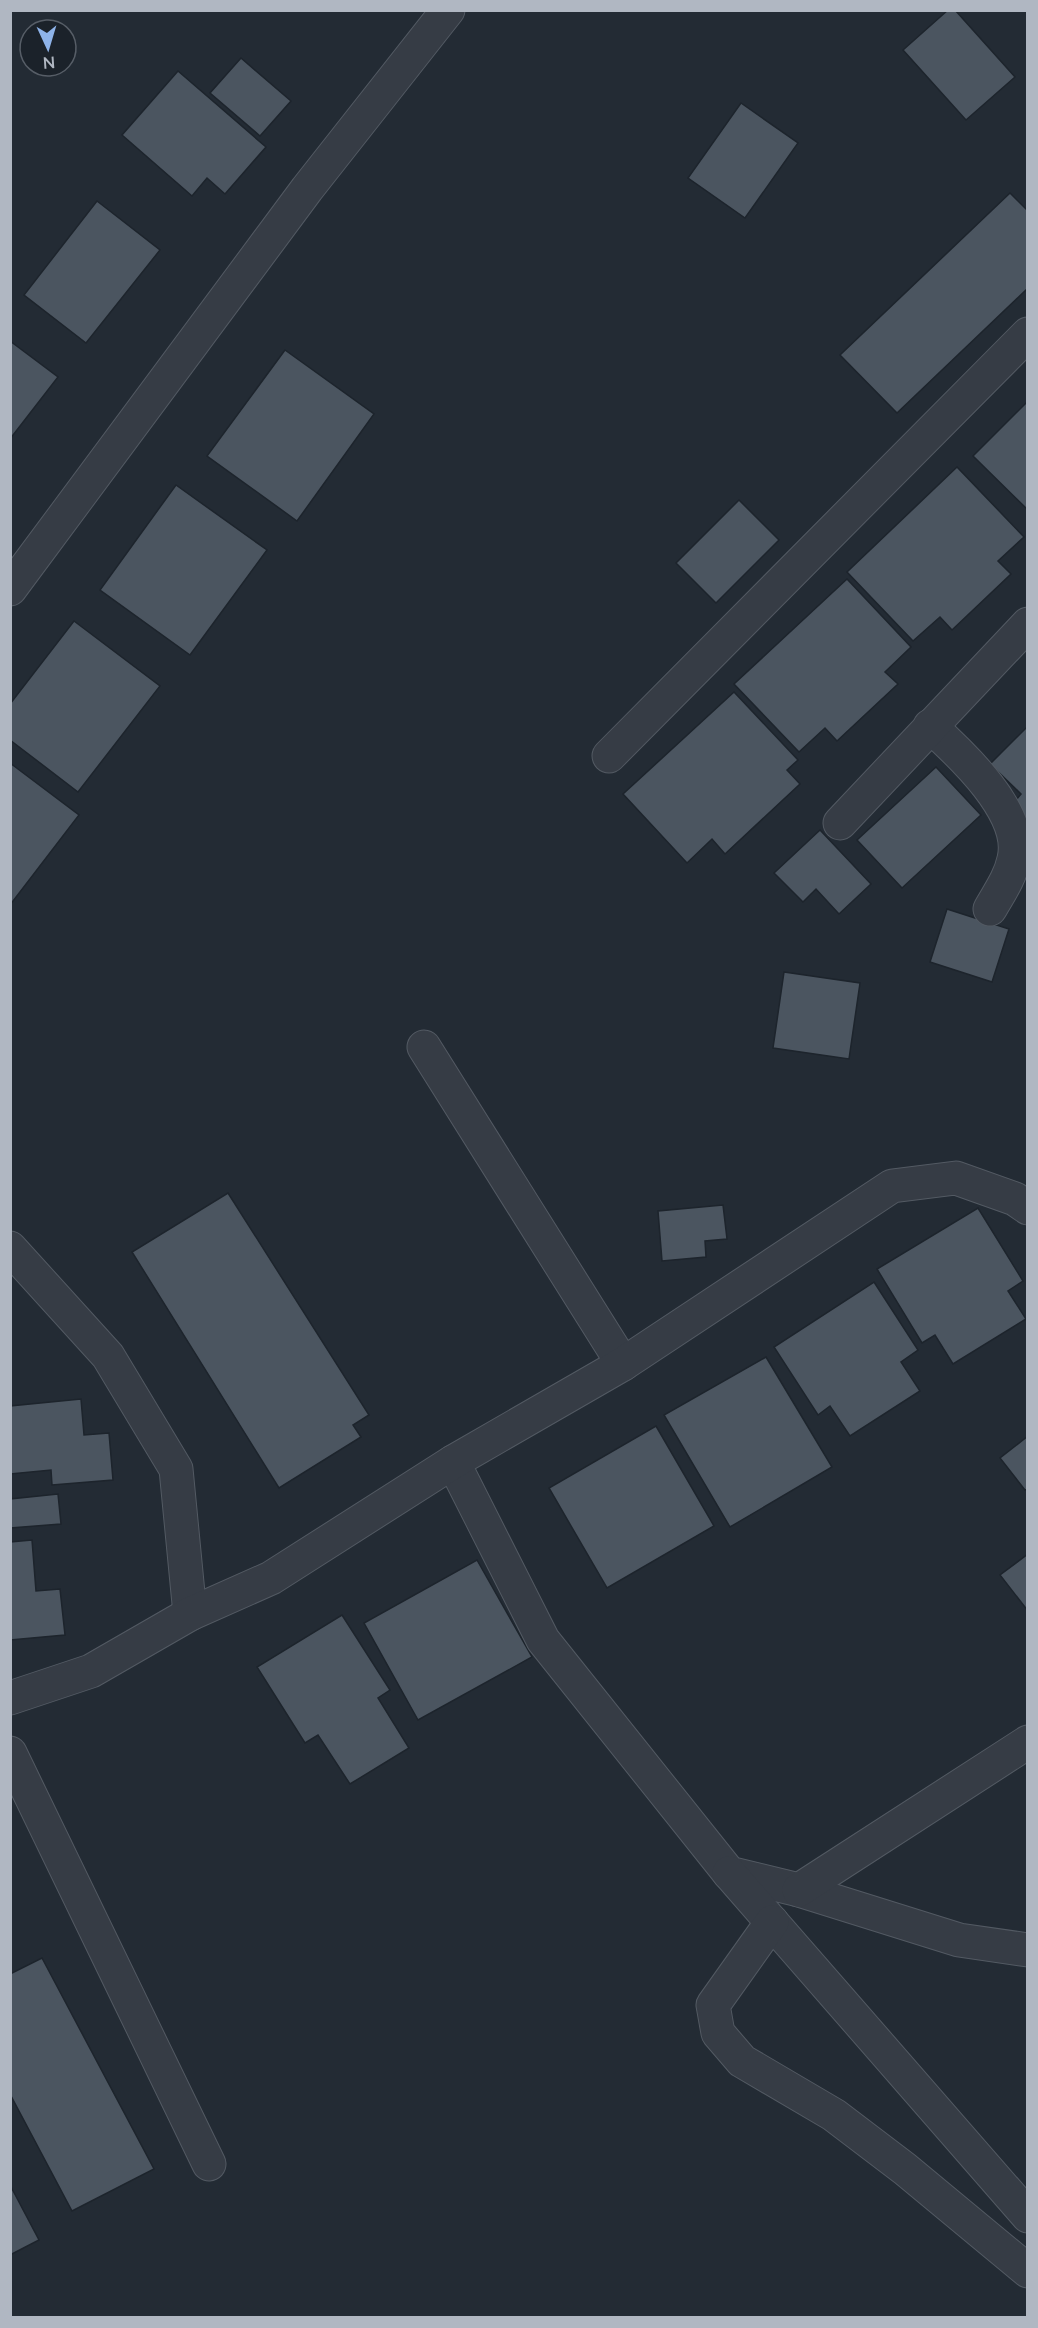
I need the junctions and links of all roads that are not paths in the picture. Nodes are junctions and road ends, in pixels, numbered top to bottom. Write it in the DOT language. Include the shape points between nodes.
graph roads {
  1 [pos="448,10"];
  2 [pos="1028,334"];
  3 [pos="10,589"];
  4 [pos="1028,624"];
  5 [pos="930,726"];
  6 [pos="609,756"];
  7 [pos="840,823"];
  8 [pos="990,909"];
  9 [pos="424,1047"];
  10 [pos="1028,1208"];
  11 [pos="10,1248"];
  12 [pos="623,1364"];
  13 [pos="453,1462"];
  14 [pos="190,1614"];
  15 [pos="10,1698"];
  16 [pos="1028,1742"];
  17 [pos="10,1753"];
  18 [pos="729,1873"];
  19 [pos="799,1890"];
  20 [pos="772,1923"];
  21 [pos="1028,1950"];
  22 [pos="208,2163"];
  23 [pos="1028,2216"];
  24 [pos="1028,2271"];
  1 -- 3 [label="street" via="308,189"];
  2 -- 6 [label="street"];
  4 -- 5 [label="street"];
  5 -- 7 [label="street"];
  5 -- 8 [label="street" via="995,796 1013,831 1015,857 1007,881"];
  9 -- 12 [label="street"];
  10 -- 12 [label="street" via="1015,1199 956,1178 892,1186"];
  11 -- 14 [label="street" via="108,1356 176,1469"];
  12 -- 13 [label="street"];
  13 -- 14 [label="street" via="271,1578"];
  13 -- 18 [label="street" via="543,1640"];
  14 -- 15 [label="street" via="91,1671"];
  16 -- 19 [label="street"];
  17 -- 22 [label="street"];
  18 -- 19 [label="street"];
  18 -- 20 [label="street"];
  19 -- 21 [label="street" via="959,1940"];
  20 -- 23 [label="street"];
  20 -- 24 [label="street" via="713,2005 718,2033 742,2061 834,2115"];
}
